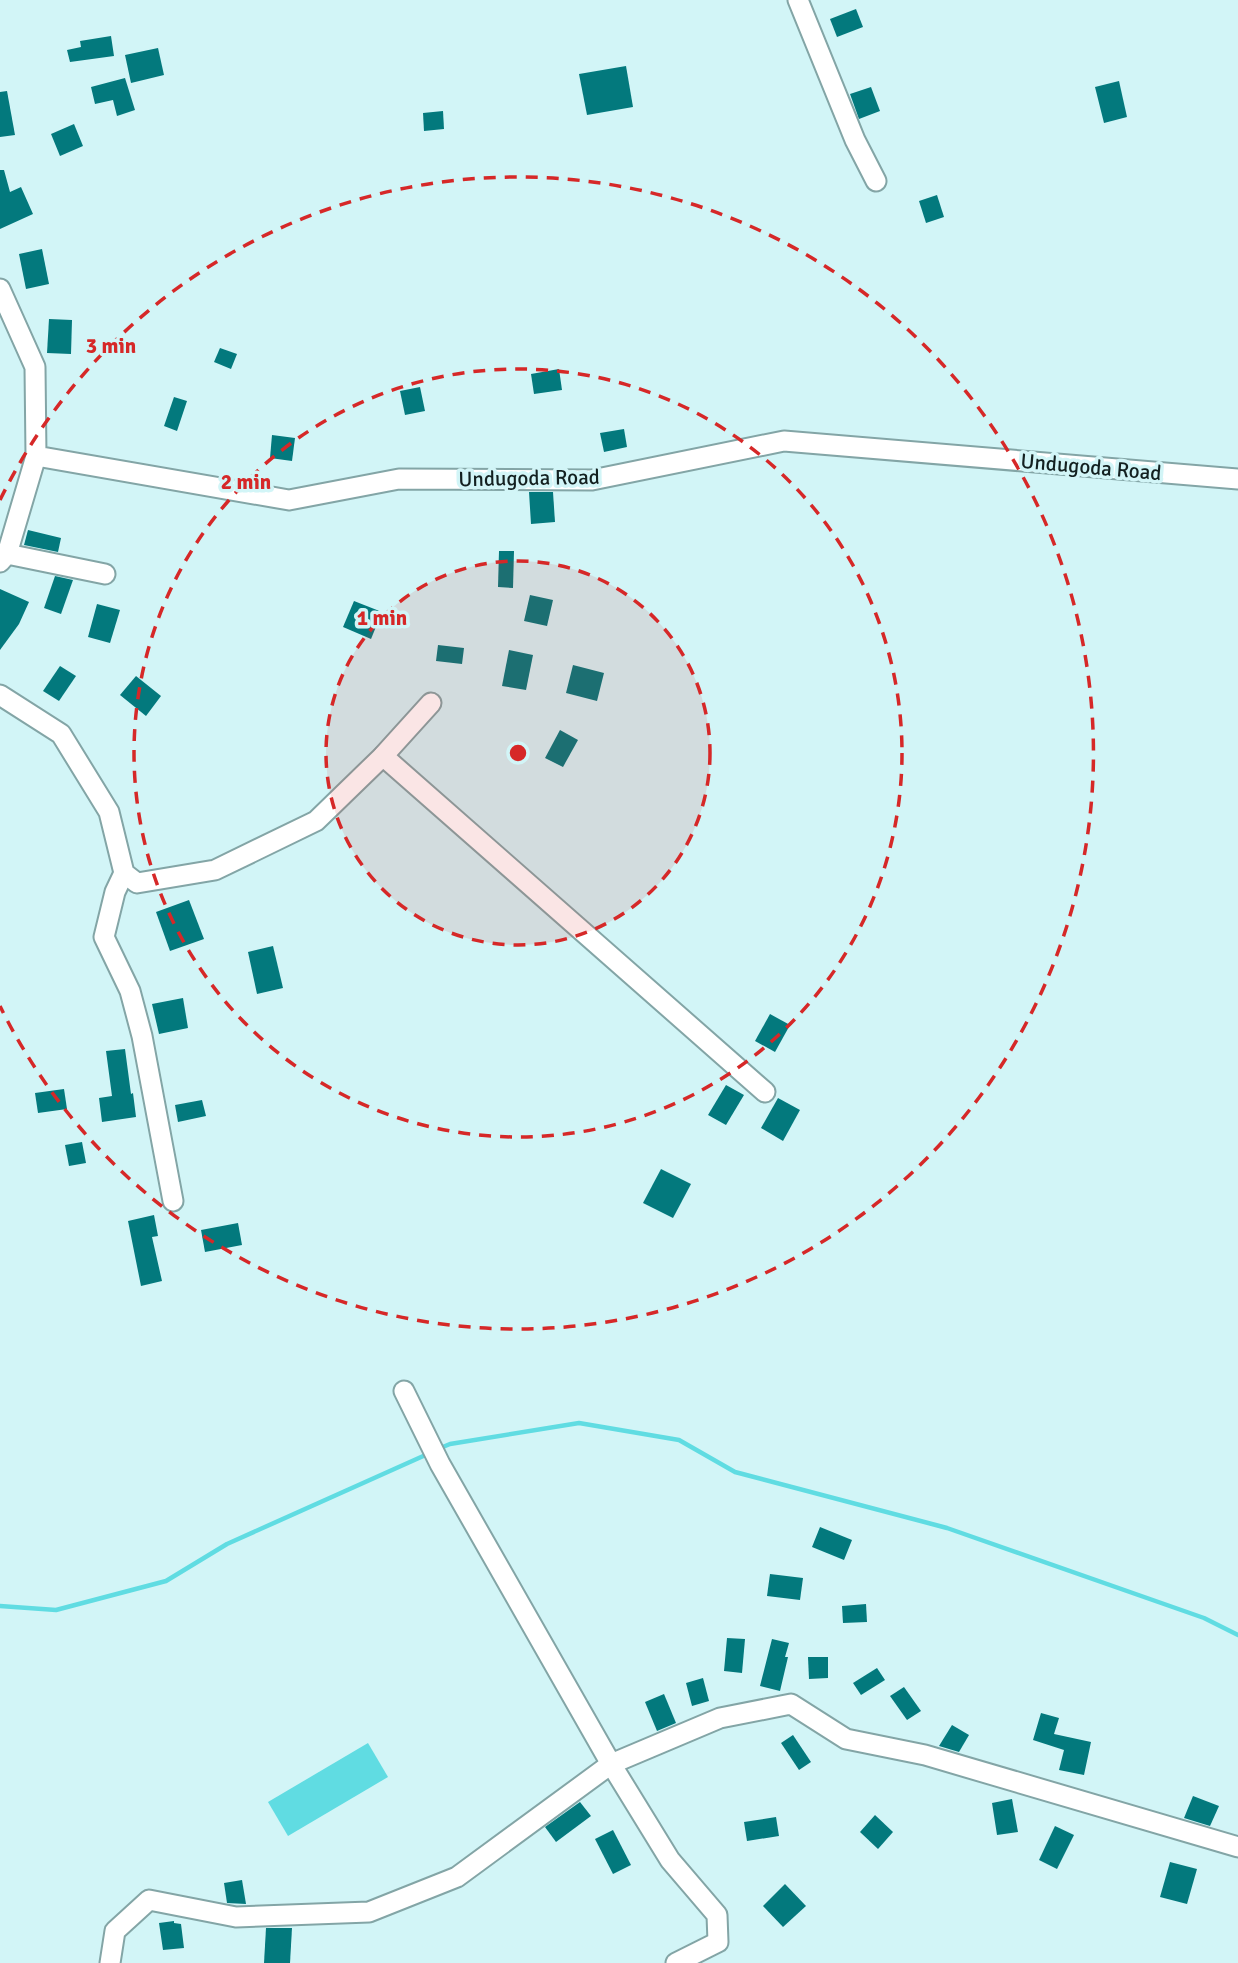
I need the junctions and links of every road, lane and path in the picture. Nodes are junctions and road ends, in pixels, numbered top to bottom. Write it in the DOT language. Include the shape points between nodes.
graph roads {
  1 [pos="798,0"];
  2 [pos="876,181"];
  3 [pos="0,289"];
  4 [pos="36,456"];
  5 [pos="1238,479"];
  6 [pos="3,558"];
  7 [pos="105,574"];
  8 [pos="0,695"];
  9 [pos="431,703"];
  10 [pos="383,756"];
  11 [pos="124,873"];
  12 [pos="765,1092"];
  13 [pos="173,1201"];
  14 [pos="404,1391"];
  15 [pos="611,1764"];
  16 [pos="1238,1847"];
  17 [pos="110,1963"];
  18 [pos="676,1963"];
  1 -- 2 [label="street"];
  3 -- 4 [label="street" via="35,367"];
  4 -- 5 [label="street, Undugoda Road" via="289,500 399,479 592,480 784,441"];
  4 -- 6 [label="street"];
  6 -- 7 [label="street"];
  8 -- 11 [label="street" via="61,734 109,812"];
  9 -- 10 [label="street"];
  10 -- 11 [label="street" via="316,821 215,870 137,883"];
  10 -- 12 [label="street"];
  11 -- 13 [label="street" via="104,937 130,991 142,1035"];
  14 -- 15 [label="street" via="440,1464"];
  15 -- 16 [label="street" via="720,1718 791,1704 846,1739 925,1755"];
  15 -- 17 [label="street" via="457,1877 369,1912 236,1917 149,1900 115,1931"];
  15 -- 18 [label="street" via="670,1860 717,1915 718,1942"];
}
